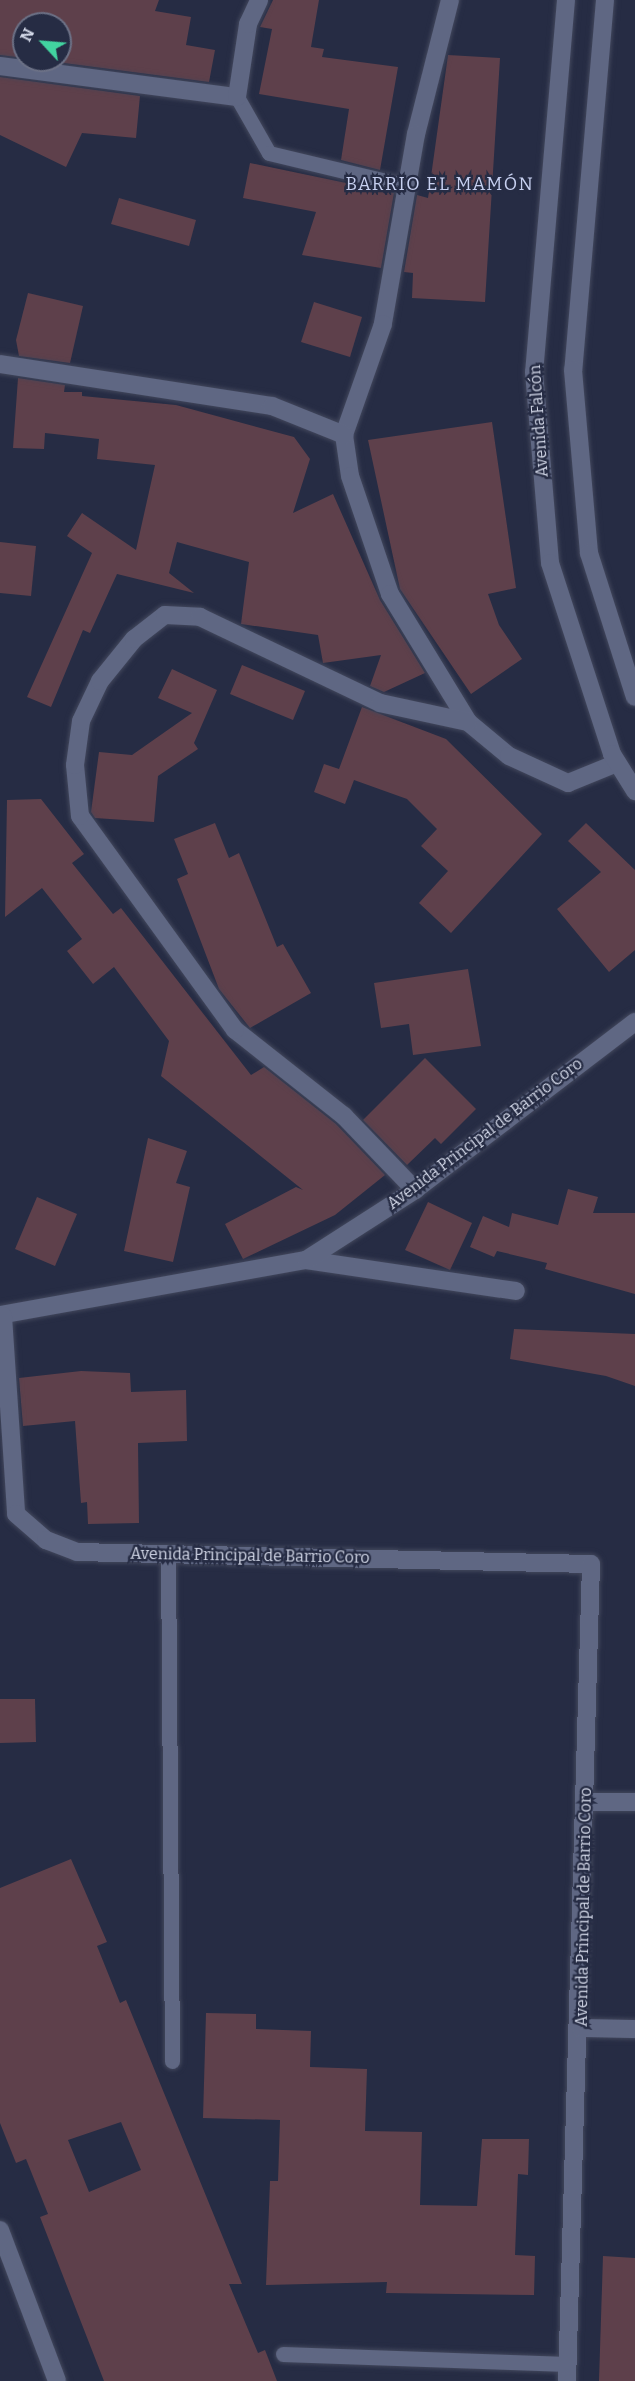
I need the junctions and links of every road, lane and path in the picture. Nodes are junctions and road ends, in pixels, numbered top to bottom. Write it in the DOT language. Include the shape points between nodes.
graph roads {
  1 [pos="259,0"];
  2 [pos="450,0"];
  3 [pos="566,0"];
  4 [pos="605,0"];
  5 [pos="0,66"];
  6 [pos="237,97"];
  7 [pos="406,186"];
  8 [pos="0,364"];
  9 [pos="344,435"];
  10 [pos="635,697"];
  11 [pos="468,722"];
  12 [pos="617,763"];
  13 [pos="635,791"];
  14 [pos="634,1021"];
  15 [pos="415,1190"];
  16 [pos="306,1260"];
  17 [pos="516,1292"];
  18 [pos="2,1315"];
  19 [pos="168,1554"];
  20 [pos="586,1802"];
  21 [pos="635,1802"];
  22 [pos="581,2028"];
  23 [pos="635,2029"];
  24 [pos="172,2061"];
  25 [pos="0,2230"];
  26 [pos="283,2354"];
  27 [pos="567,2372"];
  28 [pos="57,2381"];
  1 -- 6 [label="street" via="248,24"];
  2 -- 7 [label="street"];
  3 -- 12 [label="street, Avenida Falcón" via="534,372 550,563"];
  4 -- 10 [label="street" via="573,370 589,553"];
  5 -- 6 [label="street"];
  6 -- 7 [label="lane" via="269,153"];
  7 -- 9 [label="street" via="383,324"];
  8 -- 9 [label="street" via="272,406"];
  9 -- 11 [label="street" via="350,476 390,594"];
  11 -- 12 [label="street" via="509,756 568,783"];
  11 -- 15 [label="street" via="380,703 200,617 165,615 134,639 100,681 81,721 75,765 80,816 235,1030 344,1116"];
  12 -- 13 [label="street, Avenida Falcón"];
  14 -- 15 [label="street, Avenida Principal de Barrio Coro"];
  15 -- 16 [label="street, Avenida Principal de Barrio Coro"];
  16 -- 17 [label="street"];
  16 -- 18 [label="street, Avenida Principal de Barrio Coro"];
  18 -- 19 [label="street, Avenida Principal de Barrio Coro" via="16,1514 46,1540 77,1552"];
  19 -- 20 [label="street, Avenida Principal de Barrio Coro" via="591,1564"];
  19 -- 24 [label="lane"];
  20 -- 21 [label="street"];
  20 -- 22 [label="street, Avenida Principal de Barrio Coro"];
  22 -- 23 [label="street"];
  22 -- 27 [label="street, Avenida Principal de Barrio Coro"];
  25 -- 28 [label="street"];
  26 -- 27 [label="lane"];
}
